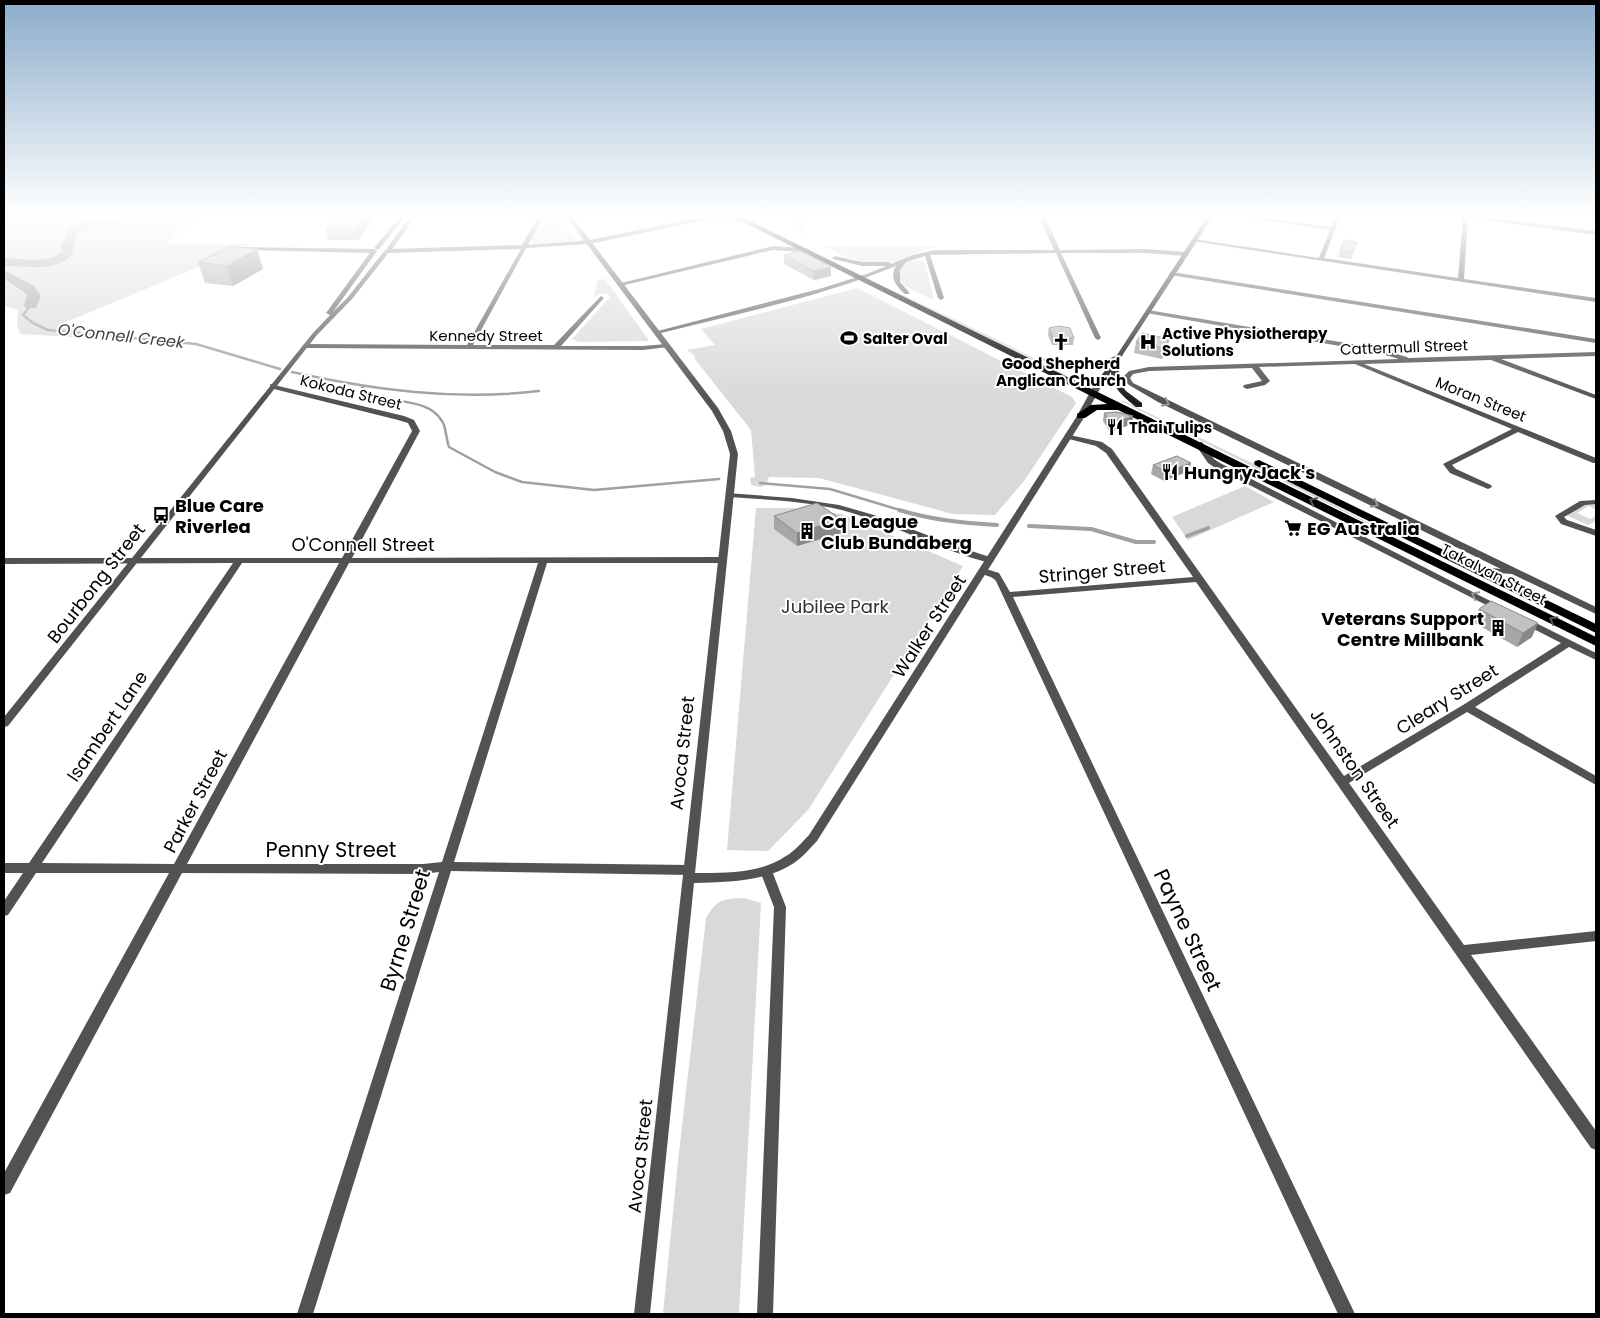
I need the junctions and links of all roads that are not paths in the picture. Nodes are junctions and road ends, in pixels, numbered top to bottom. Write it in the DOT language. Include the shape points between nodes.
graph roads {
  1 [pos="355,277"];
  2 [pos="367,277"];
  3 [pos="507,277"];
  4 [pos="614,277"];
  5 [pos="652,277"];
  6 [pos="863,277"];
  7 [pos="869,277"];
  8 [pos="895,277"];
  9 [pos="935,277"];
  10 [pos="1070,277"];
  11 [pos="1170,277"];
  12 [pos="1188,277"];
  13 [pos="1436,277"];
  14 [pos="1461,277"];
  15 [pos="866,278"];
  16 [pos="1461,280"];
  17 [pos="620,284"];
  18 [pos="907,293"];
  19 [pos="601,298"];
  20 [pos="941,298"];
  21 [pos="338,299"];
  22 [pos="349,299"];
  23 [pos="1596,300"];
  24 [pos="1148,312"];
  25 [pos="326,321"];
  26 [pos="657,332"];
  27 [pos="1098,338"];
  28 [pos="1596,341"];
  29 [pos="305,346"];
  30 [pos="666,346"];
  31 [pos="469,347"];
  32 [pos="556,348"];
  33 [pos="1123,350"];
  34 [pos="1596,354"];
  35 [pos="1488,357"];
  36 [pos="1046,360"];
  37 [pos="1410,360"];
  38 [pos="1116,361"];
  39 [pos="1355,362"];
  40 [pos="1254,365"];
  41 [pos="1126,378"];
  42 [pos="273,386"];
  43 [pos="1247,387"];
  44 [pos="1096,389"];
  45 [pos="1596,397"];
  46 [pos="1134,408"];
  47 [pos="1081,416"];
  48 [pos="1518,430"];
  49 [pos="416,431"];
  50 [pos="1068,436"];
  51 [pos="1199,444"];
  52 [pos="1596,461"];
  53 [pos="1488,487"];
  54 [pos="730,495"];
  55 [pos="1596,502"];
  56 [pos="1596,524"];
  57 [pos="1596,533"];
  58 [pos="544,559"];
  59 [pos="722,560"];
  60 [pos="4,561"];
  61 [pos="134,561"];
  62 [pos="239,561"];
  63 [pos="345,561"];
  64 [pos="986,566"];
  65 [pos="1475,569"];
  66 [pos="1516,572"];
  67 [pos="1200,579"];
  68 [pos="1007,595"];
  69 [pos="1596,611"];
  70 [pos="1596,629"];
  71 [pos="1596,642"];
  72 [pos="1568,643"];
  73 [pos="1596,657"];
  74 [pos="1468,707"];
  75 [pos="4,724"];
  76 [pos="1343,782"];
  77 [pos="1596,782"];
  78 [pos="446,866"];
  79 [pos="4,868"];
  80 [pos="178,868"];
  81 [pos="32,869"];
  82 [pos="766,871"];
  83 [pos="688,874"];
  84 [pos="4,912"];
  85 [pos="1596,936"];
  86 [pos="1461,951"];
  87 [pos="1596,1143"];
  88 [pos="4,1188"];
  89 [pos="305,1314"];
  90 [pos="642,1314"];
  91 [pos="765,1314"];
  92 [pos="1347,1314"];
  1 -- 21 [label="street, Bourbong Street"];
  2 -- 22 [label="street, Bourbong Street"];
  3 -- 31 [label="street"];
  4 -- 17 [label="street, Avoca Street"];
  5 -- 17 [label="street"];
  6 -- 15 [label="highway, Takalvan Street"];
  7 -- 15 [label="street"];
  8 -- 18 [label="street"];
  9 -- 20 [label="street"];
  10 -- 27 [label="street"];
  11 -- 24 [label="main road, Walker Street"];
  12 -- 28 [label="street"];
  13 -- 16 [label="street"];
  14 -- 16 [label="street"];
  15 -- 18 [label="highway, Takalvan Street"];
  15 -- 26 [label="street"];
  15 -- 44 [label="highway, Takalvan Street"];
  16 -- 23 [label="street"];
  17 -- 26 [label="street, Avoca Street"];
  18 -- 36 [label="highway, Takalvan Street"];
  19 -- 32 [label="street"];
  21 -- 22 [label="street"];
  21 -- 25 [label="street, Bourbong Street"];
  22 -- 25 [label="street, Bourbong Street"];
  24 -- 33 [label="main road, Walker Street"];
  24 -- 37 [label="street" via="1376,350"];
  25 -- 29 [label="street, Bourbong Street"];
  26 -- 30 [label="street, Avoca Street"];
  29 -- 31 [label="street, Kennedy Street"];
  29 -- 42 [label="street, Bourbong Street"];
  30 -- 32 [label="street, Kennedy Street"];
  30 -- 54 [label="street, Avoca Street" via="728,431 734,454"];
  31 -- 32 [label="street, Kennedy Street"];
  33 -- 36 [label="main road" via="1110,362 1094,366 1066,366"];
  33 -- 38 [label="main road, Walker Street"];
  34 -- 35 [label="street, Cattermull Street"];
  35 -- 37 [label="street, Cattermull Street"];
  35 -- 45 [label="street"];
  36 -- 44 [label="highway, Takalvan Street"];
  37 -- 39 [label="street, Cattermull Street"];
  38 -- 44 [label="main road, Walker Street"];
  38 -- 46 [label="main road" via="1115,381"];
  39 -- 40 [label="street, Cattermull Street"];
  39 -- 48 [label="street, Moran Street"];
  40 -- 41 [label="street, Cattermull Street" via="1142,369 1131,372"];
  40 -- 43 [label="street" via="1266,381"];
  41 -- 66 [label="street, Takalvan Street, one-way" via="1161,400"];
  42 -- 49 [label="street, Kokoda Street" via="401,418 411,422"];
  42 -- 61 [label="street, Bourbong Street"];
  44 -- 46 [label="highway, Takalvan Street"];
  44 -- 47 [label="street, Walker Street"];
  46 -- 47 [label="highway" via="1099,406 1090,408"];
  46 -- 51 [label="highway, Takalvan Street"];
  46 -- 65 [label="highway, Takalvan Street"];
  47 -- 50 [label="street, Walker Street"];
  48 -- 52 [label="street, Moran Street"];
  48 -- 53 [label="street" via="1447,464 1452,471"];
  49 -- 63 [label="street, Parker Street"];
  50 -- 64 [label="street, Walker Street"];
  50 -- 67 [label="street, Johnston Street" via="1108,449"];
  71 -- 51 [label="highway, Takalvan Street, one-way"];
  72 -- 51 [label="street, Takalvan Street, one-way" via="1217,465"];
  54 -- 59 [label="street, Avoca Street"];
  54 -- 64 [label="street, Payne Street" via="803,502 855,512 965,554"];
  55 -- 57 [label="street" via="1583,502 1559,516 1564,522"];
  56 -- 57 [label="street" via="1593,527"];
  58 -- 59 [label="street, O'Connell Street"];
  58 -- 63 [label="street, O'Connell Street"];
  58 -- 78 [label="street, Byrne Street"];
  59 -- 83 [label="street, Avoca Street"];
  60 -- 61 [label="street, O'Connell Street"];
  61 -- 62 [label="street, O'Connell Street"];
  61 -- 75 [label="street, Bourbong Street"];
  62 -- 63 [label="street, O'Connell Street"];
  62 -- 81 [label="street, Isambert Lane"];
  63 -- 80 [label="street, Parker Street"];
  64 -- 68 [label="street, Payne Street" via="996,575"];
  64 -- 82 [label="street, Walker Street" via="813,838 791,859"];
  65 -- 66 [label="street"];
  65 -- 70 [label="highway, Takalvan Street"];
  66 -- 69 [label="street, Takalvan Street"];
  67 -- 68 [label="street, Stringer Street"];
  67 -- 76 [label="street, Johnston Street"];
  68 -- 92 [label="street, Payne Street"];
  72 -- 73 [label="street, Takalvan Street"];
  72 -- 74 [label="street, Cleary Street"];
  74 -- 76 [label="street, Cleary Street"];
  74 -- 77 [label="street"];
  76 -- 86 [label="street, Johnston Street"];
  78 -- 80 [label="street, Penny Street" via="423,869"];
  78 -- 83 [label="street, Penny Street"];
  78 -- 89 [label="street, Byrne Street"];
  79 -- 81 [label="street, Penny Street"];
  80 -- 81 [label="street, Penny Street"];
  80 -- 88 [label="street, Parker Street"];
  81 -- 84 [label="street, Isambert Lane"];
  82 -- 83 [label="street, Walker Street" via="744,876"];
  82 -- 91 [label="street" via="780,907"];
  83 -- 90 [label="street, Avoca Street"];
  85 -- 86 [label="street"];
  86 -- 87 [label="street, Johnston Street"];
}
